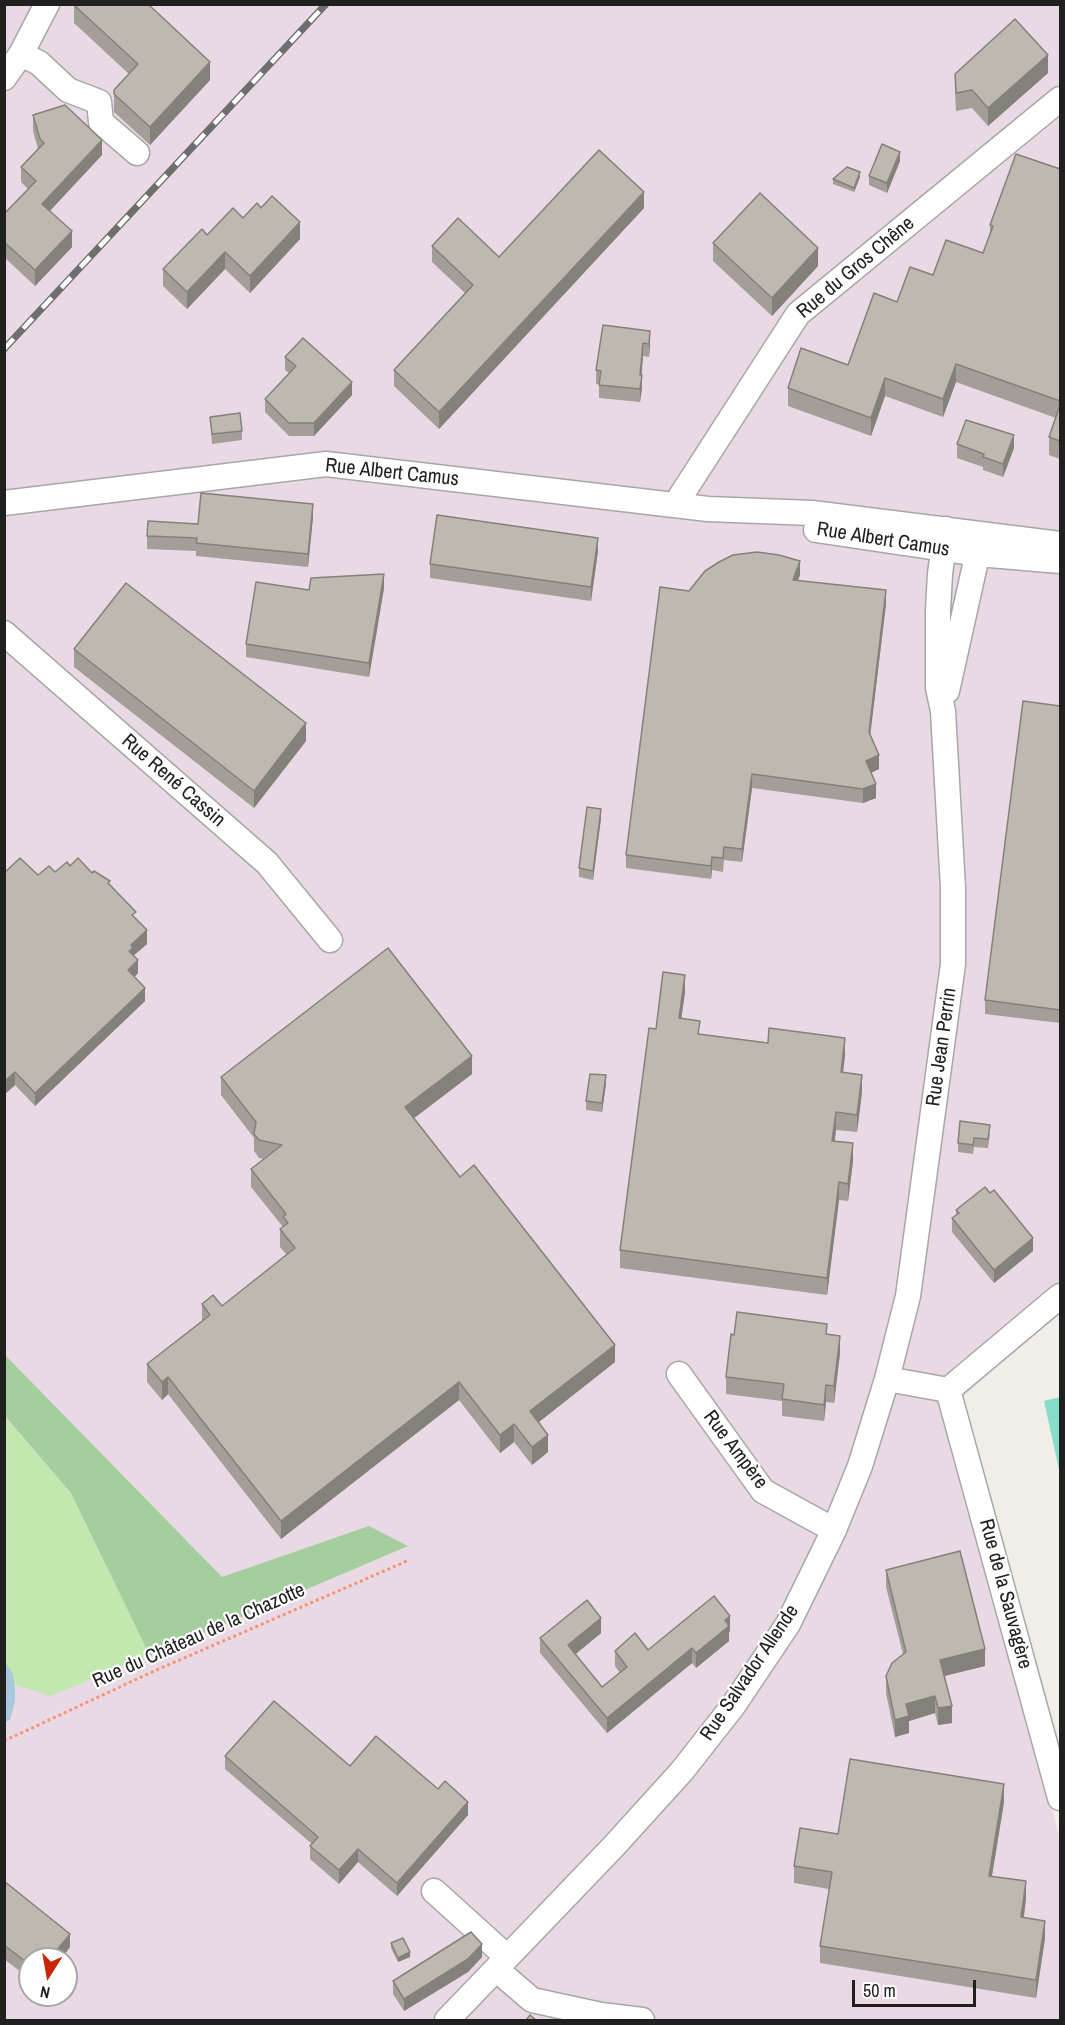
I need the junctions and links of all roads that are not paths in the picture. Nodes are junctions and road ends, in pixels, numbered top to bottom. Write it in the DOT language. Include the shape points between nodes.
graph roads {
  1 [pos="47,4"];
  2 [pos="21,54"];
  3 [pos="4,78"];
  4 [pos="1060,99"];
  5 [pos="137,153"];
  6 [pos="4,503"];
  7 [pos="675,505"];
  8 [pos="945,539"];
  9 [pos="980,544"];
  10 [pos="1060,544"];
  11 [pos="1060,561"];
  12 [pos="4,633"];
  13 [pos="943,711"];
  14 [pos="330,940"];
  15 [pos="1060,1296"];
  16 [pos="679,1374"];
  17 [pos="887,1379"];
  18 [pos="948,1389"];
  19 [pos="834,1530"];
  20 [pos="1060,1798"];
  21 [pos="434,1891"];
  22 [pos="501,1963"];
  23 [pos="447,2020"];
  24 [pos="642,2020"];
  1 -- 2 [label="street"];
  2 -- 3 [label="street"];
  2 -- 5 [label="street" via="39,63 68,90 99,102 101,122"];
  4 -- 7 [label="street, Rue du Gros Chêne" via="798,314"];
  6 -- 7 [label="street, Rue Albert Camus" via="326,464"];
  7 -- 8 [label="street, Rue Albert Camus" via="779,524"];
  8 -- 9 [label="street, Rue Albert Camus"];
  8 -- 13 [label="street, Rue Jean Perrin" via="938,610 938,688"];
  9 -- 10 [label="street, Rue Albert Camus"];
  9 -- 11 [label="street, Rue Albert Camus"];
  9 -- 13 [label="street, Rue Jean Perrin"];
  12 -- 14 [label="street, Rue René Cassin" via="267,863"];
  13 -- 17 [label="street, Rue Jean Perrin" via="953,888 953,964 908,1296"];
  15 -- 18 [label="street"];
  16 -- 19 [label="street, Rue Ampère" via="763,1491"];
  17 -- 18 [label="street"];
  17 -- 19 [label="street, Rue Salvador Allende" via="860,1466"];
  18 -- 20 [label="street, Rue de la Sauvagère"];
  19 -- 22 [label="street, Rue Salvador Allende" via="788,1624 733,1706 682,1771"];
  21 -- 22 [label="street"];
  22 -- 23 [label="street, Rue Salvador Allende"];
  22 -- 24 [label="street" via="532,2001"];
}
